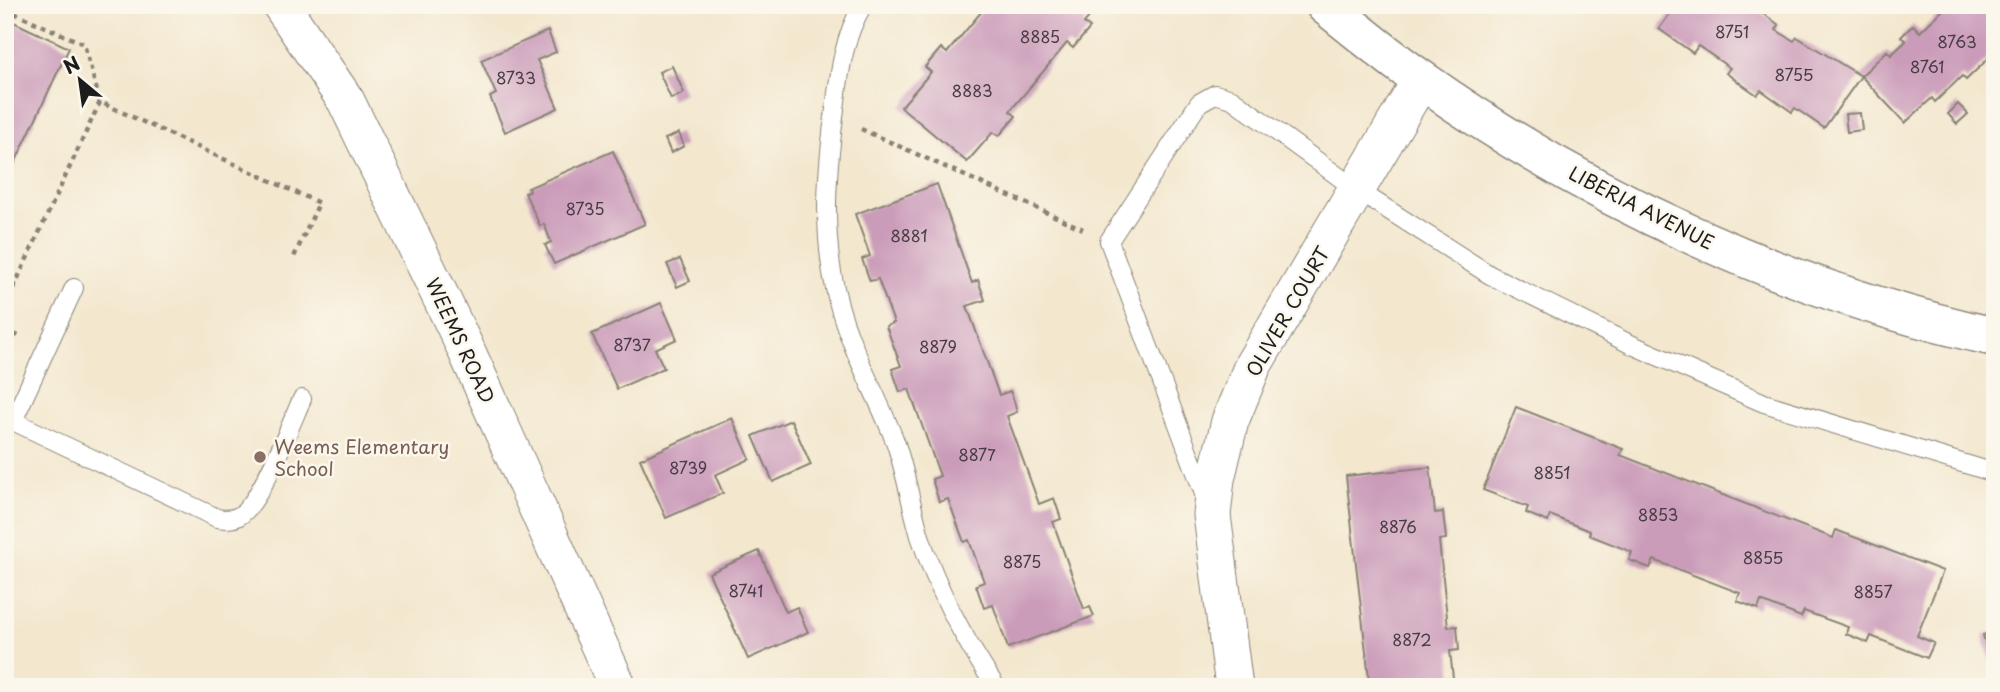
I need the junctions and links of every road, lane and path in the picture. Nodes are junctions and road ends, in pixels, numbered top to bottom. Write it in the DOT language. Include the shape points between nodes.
graph roads {
  1 [pos="281,5"];
  2 [pos="863,5"];
  3 [pos="1325,5"];
  4 [pos="5,9"];
  5 [pos="1421,80"];
  6 [pos="100,102"];
  7 [pos="834,117"];
  8 [pos="1357,190"];
  9 [pos="1109,241"];
  10 [pos="293,259"];
  11 [pos="74,289"];
  12 [pos="5,306"];
  13 [pos="1995,337"];
  14 [pos="302,399"];
  15 [pos="1995,473"];
  16 [pos="1212,515"];
  17 [pos="618,687"];
  18 [pos="996,687"];
  19 [pos="1234,687"];
  1 -- 17 [label="street, WEEMS ROAD" via="351,113 463,343"];
  2 -- 7 [label="lane" via="845,43"];
  3 -- 5 [label="main road, LIBERIA AVENUE"];
  4 -- 6 [label="path" via="84,44"];
  5 -- 8 [label="street, OLIVER COURT"];
  5 -- 13 [label="main road, LIBERIA AVENUE" via="1514,140 1624,201 1743,257 1864,301"];
  6 -- 10 [label="path" via="318,203"];
  6 -- 12 [label="path"];
  7 -- 9 [label="path"];
  7 -- 18 [label="lane" via="826,207 828,253 838,302 895,442 921,539 961,629"];
  8 -- 9 [label="lane" via="1232,99 1215,94 1199,103"];
  8 -- 15 [label="lane" via="1490,275 1640,349 1764,403"];
  8 -- 16 [label="street, OLIVER COURT" via="1253,365 1230,421"];
  9 -- 16 [label="lane"];
  11 -- 14 [label="lane" via="13,421 217,518 228,519 241,516 255,499"];
  16 -- 19 [label="street, OLIVER COURT"];
}
